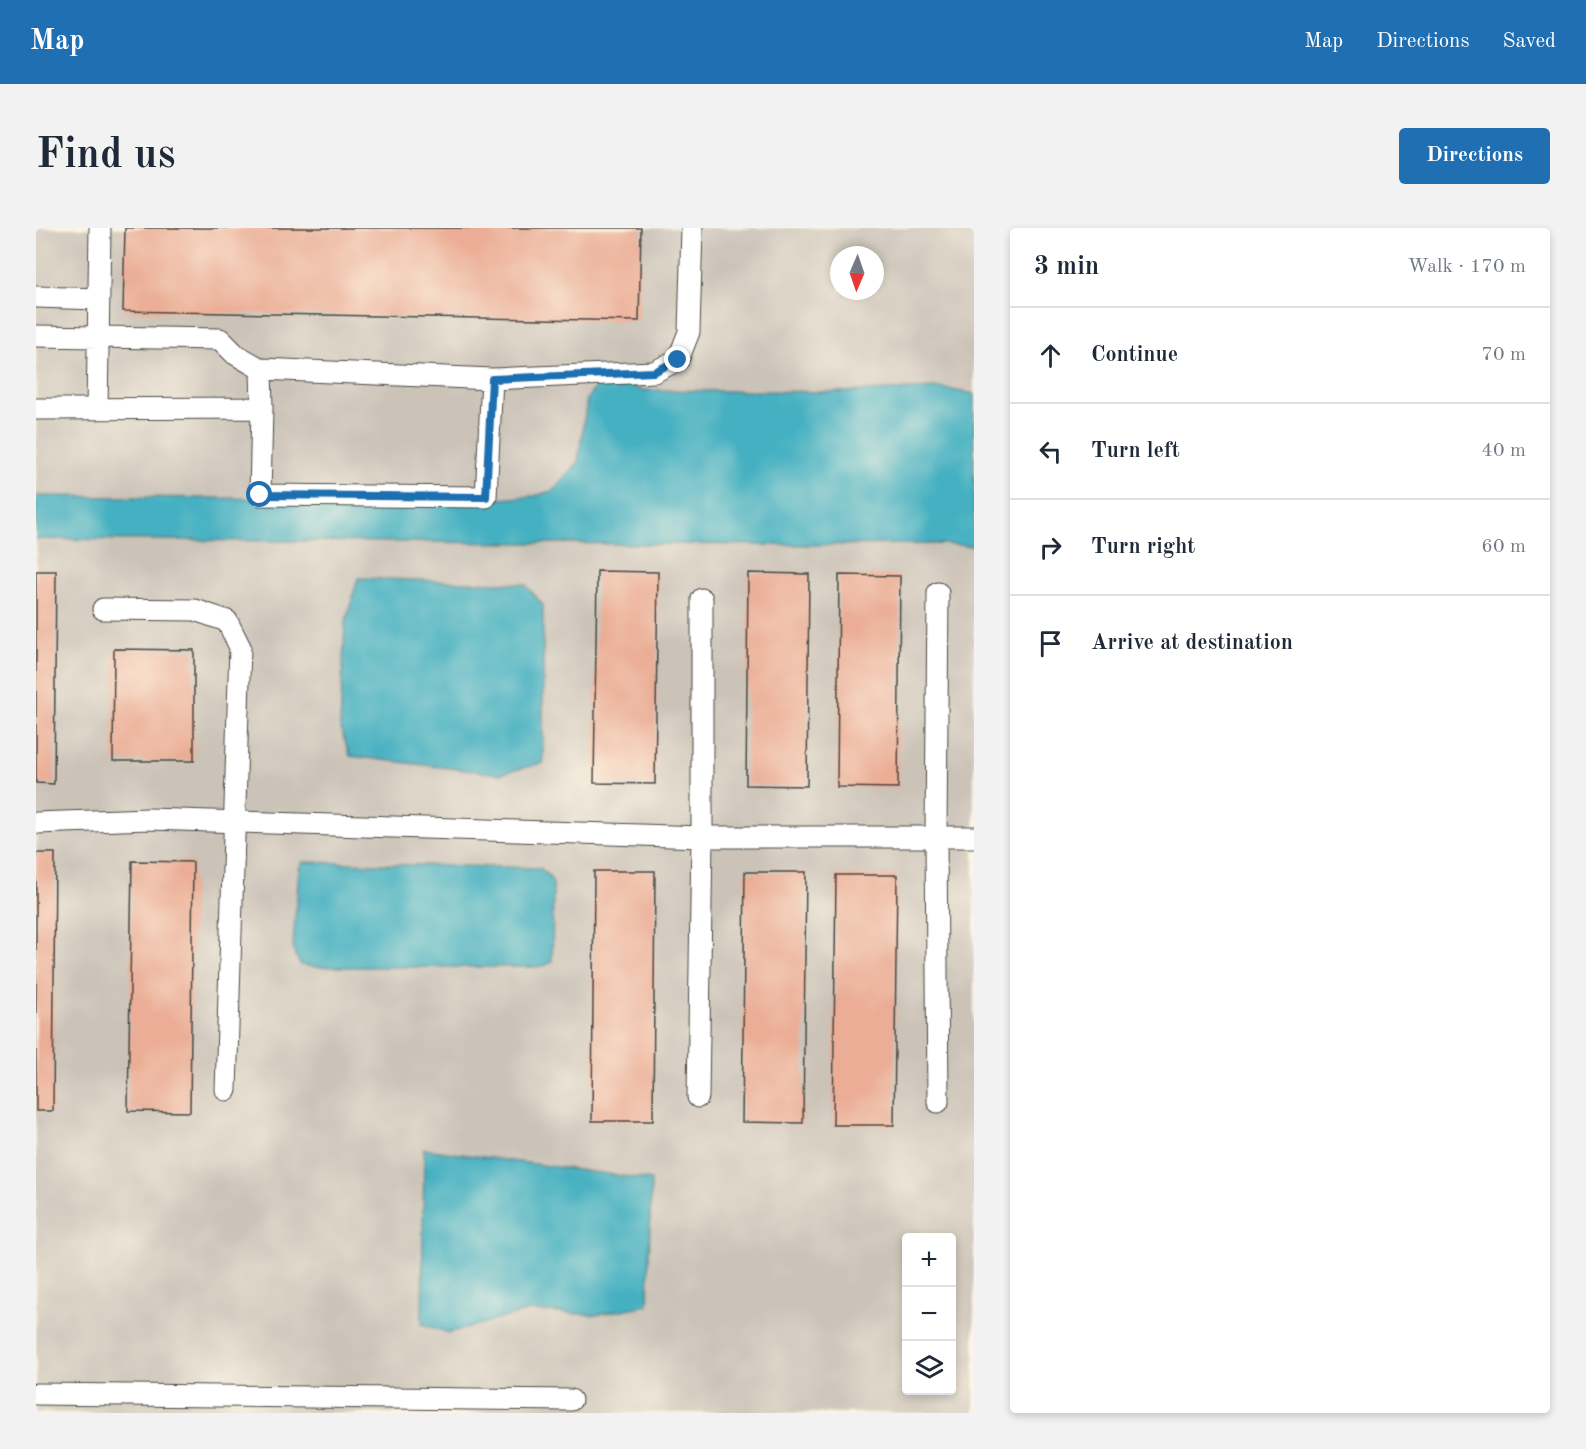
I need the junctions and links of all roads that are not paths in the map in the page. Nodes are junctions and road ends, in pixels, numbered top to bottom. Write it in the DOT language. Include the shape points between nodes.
graph roads {
  1 [pos="100,228"];
  2 [pos="692,228"];
  3 [pos="36,297"];
  4 [pos="99,299"];
  5 [pos="36,336"];
  6 [pos="98,337"];
  7 [pos="261,369"];
  8 [pos="492,379"];
  9 [pos="262,408"];
  10 [pos="36,409"];
  11 [pos="97,409"];
  12 [pos="938,593"];
  13 [pos="702,599"];
  14 [pos="103,609"];
  15 [pos="233,822"];
  16 [pos="36,823"];
  17 [pos="936,836"];
  18 [pos="702,837"];
  19 [pos="974,837"];
  20 [pos="226,1090"];
  21 [pos="698,1097"];
  22 [pos="938,1102"];
  23 [pos="36,1394"];
  24 [pos="571,1400"];
  1 -- 4 [label="street"];
  2 -- 8 [label="street" via="689,332 678,360 654,372"];
  3 -- 4 [label="street"];
  4 -- 6 [label="street"];
  5 -- 6 [label="street"];
  6 -- 7 [label="street" via="220,339 235,354"];
  6 -- 11 [label="street"];
  7 -- 8 [label="street"];
  7 -- 9 [label="street"];
  8 -- 9 [label="street" via="486,497 260,495"];
  9 -- 11 [label="street"];
  10 -- 11 [label="street"];
  12 -- 17 [label="street"];
  13 -- 18 [label="street"];
  14 -- 15 [label="street" via="195,610 227,621 240,647"];
  15 -- 16 [label="street" via="149,819"];
  15 -- 18 [label="street"];
  15 -- 20 [label="street"];
  17 -- 18 [label="street"];
  17 -- 19 [label="street"];
  17 -- 22 [label="street"];
  18 -- 21 [label="street"];
  23 -- 24 [label="street"];
}
